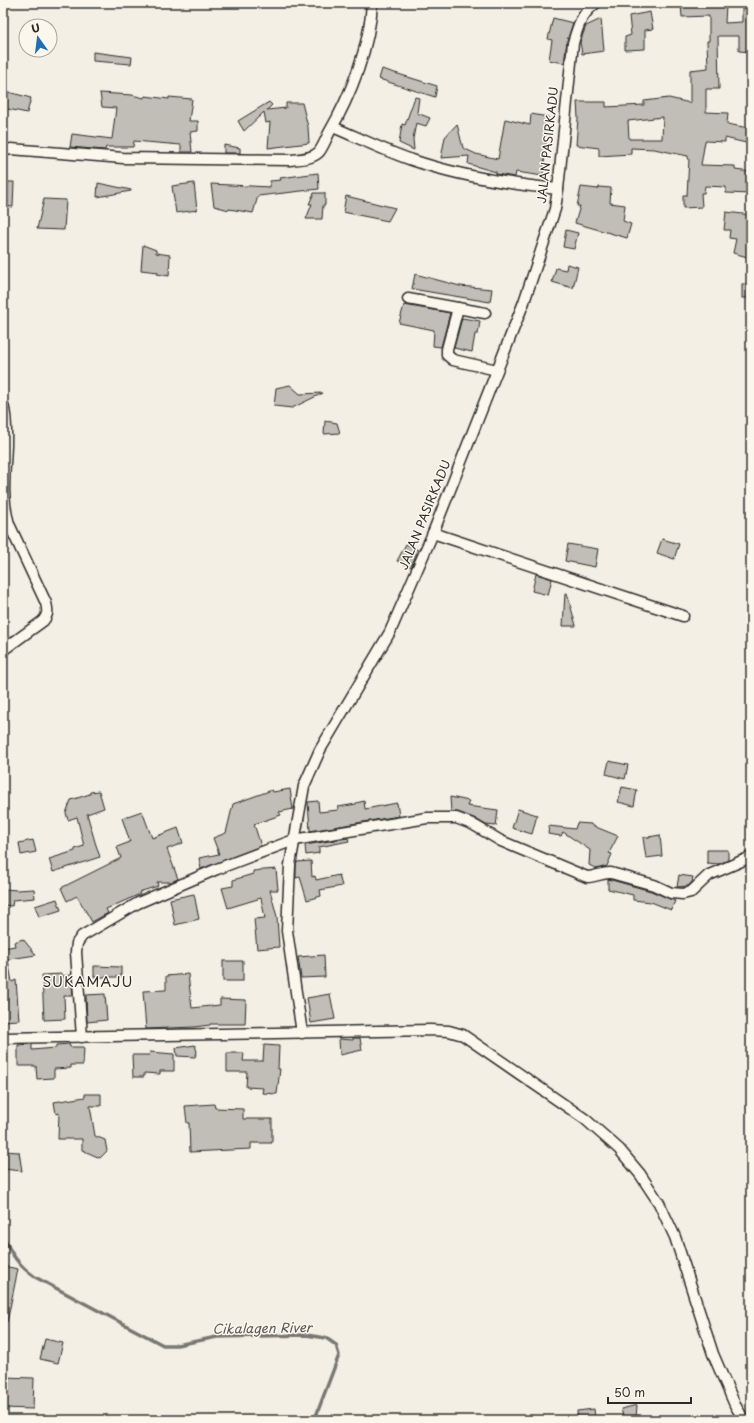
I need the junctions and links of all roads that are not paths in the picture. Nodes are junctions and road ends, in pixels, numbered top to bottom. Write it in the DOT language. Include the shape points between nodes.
graph roads {
  1 [pos="372,3"];
  2 [pos="596,3"];
  3 [pos="333,127"];
  4 [pos="3,151"];
  5 [pos="558,189"];
  6 [pos="408,299"];
  7 [pos="458,308"];
  8 [pos="485,313"];
  9 [pos="497,370"];
  10 [pos="3,405"];
  11 [pos="433,533"];
  12 [pos="683,616"];
  13 [pos="3,650"];
  14 [pos="294,840"];
  15 [pos="751,858"];
  16 [pos="302,1033"];
  17 [pos="82,1036"];
  18 [pos="3,1038"];
  19 [pos="744,1420"];
  1 -- 3 [label="street" via="371,23 361,60"];
  2 -- 5 [label="street, JALAN PASIRKADU" via="588,9 579,24 573,43"];
  3 -- 4 [label="street" via="318,152 308,158 290,160 123,158 11,149"];
  3 -- 5 [label="street" via="411,160 482,179"];
  5 -- 9 [label="street, JALAN PASIRKADU" via="526,295"];
  6 -- 7 [label="street"];
  7 -- 8 [label="street"];
  7 -- 9 [label="street" via="447,355 453,360"];
  9 -- 11 [label="street, JALAN PASIRKADU"];
  10 -- 13 [label="street" via="7,424 5,512 48,610 43,621"];
  11 -- 12 [label="street"];
  11 -- 14 [label="street, JALAN PASIRKADU" via="390,632 320,750 304,786"];
  14 -- 15 [label="street" via="427,818 456,818 587,877 608,872 679,895 691,892 709,875"];
  14 -- 16 [label="street, JALAN PASIRKADU" via="290,865 287,931"];
  14 -- 17 [label="street" via="138,902 82,936 77,943 76,952"];
  16 -- 17 [label="street"];
  16 -- 19 [label="street" via="430,1030 463,1035 585,1119 619,1149 659,1203 675,1237 713,1354"];
  17 -- 18 [label="street"];
}
